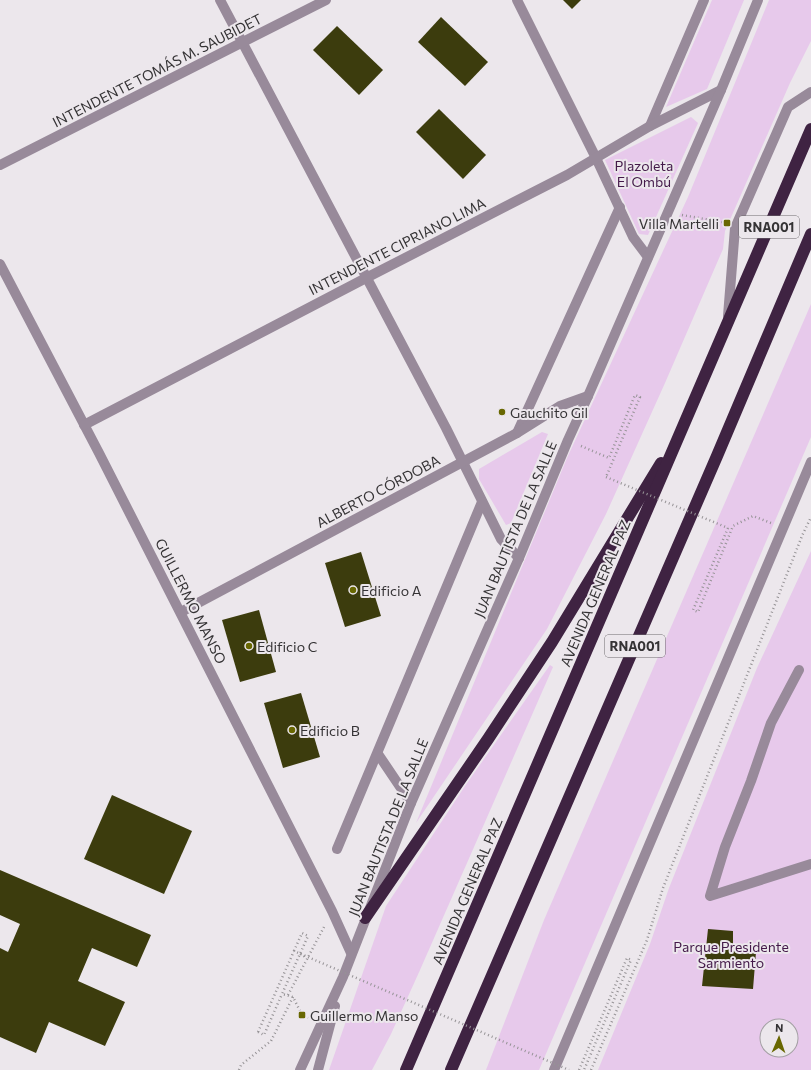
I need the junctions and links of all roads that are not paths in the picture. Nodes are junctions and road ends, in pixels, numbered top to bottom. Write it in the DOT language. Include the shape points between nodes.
graph roads {
  1 [pos="220,0"];
  2 [pos="326,0"];
  3 [pos="517,0"];
  4 [pos="704,0"];
  5 [pos="758,0"];
  6 [pos="242,43"];
  7 [pos="721,90"];
  8 [pos="811,92"];
  9 [pos="650,126"];
  10 [pos="811,129"];
  11 [pos="596,158"];
  12 [pos="0,165"];
  13 [pos="620,207"];
  14 [pos="811,234"];
  15 [pos="811,243"];
  16 [pos="801,256"];
  17 [pos="648,257"];
  18 [pos="0,264"];
  19 [pos="366,278"];
  20 [pos="728,324"];
  21 [pos="588,396"];
  22 [pos="686,421"];
  23 [pos="84,425"];
  24 [pos="518,432"];
  25 [pos="462,462"];
  26 [pos="811,462"];
  27 [pos="482,502"];
  28 [pos="519,558"];
  29 [pos="181,612"];
  30 [pos="799,670"];
  31 [pos="378,754"];
  32 [pos="411,803"];
  33 [pos="338,849"];
  34 [pos="811,864"];
  35 [pos="365,918"];
  36 [pos="352,953"];
  37 [pos="343,977"];
  38 [pos="422,1034"];
  39 [pos="467,1035"];
  40 [pos="300,1070"];
  41 [pos="318,1070"];
  42 [pos="398,1070"];
  43 [pos="406,1070"];
  44 [pos="451,1070"];
  45 [pos="459,1070"];
  46 [pos="554,1070"];
  1 -- 6 [label="street"];
  2 -- 6 [label="street, INTENDENTE TOMÁS M. SAUBIDET"];
  3 -- 11 [label="street"];
  4 -- 9 [label="street"];
  5 -- 7 [label="street, JUAN BAUTISTA DE LA SALLE"];
  6 -- 12 [label="street, INTENDENTE TOMÁS M. SAUBIDET"];
  6 -- 19 [label="street"];
  7 -- 9 [label="street, INTENDENTE CIPRIANO LIMA"];
  7 -- 17 [label="street, JUAN BAUTISTA DE LA SALLE"];
  8 -- 20 [label="street" via="788,107 735,228"];
  9 -- 11 [label="street, INTENDENTE CIPRIANO LIMA"];
  10 -- 20 [label="highway, AVENIDA GENERAL PAZ / RNA001"];
  11 -- 13 [label="street"];
  11 -- 19 [label="street, INTENDENTE CIPRIANO LIMA"];
  13 -- 17 [label="street" via="633,237"];
  13 -- 24 [label="street"];
  14 -- 16 [label="highway, RNA001"];
  15 -- 16 [label="highway"];
  16 -- 39 [label="highway, RNA001"];
  17 -- 21 [label="street, JUAN BAUTISTA DE LA SALLE"];
  18 -- 23 [label="street, GUILLERMO MANSO"];
  19 -- 23 [label="street, INTENDENTE CIPRIANO LIMA"];
  19 -- 25 [label="street"];
  20 -- 22 [label="highway, AVENIDA GENERAL PAZ / RNA001"];
  21 -- 24 [label="street, ALBERTO CÓRDOBA" via="560,406"];
  21 -- 28 [label="street, JUAN BAUTISTA DE LA SALLE"];
  22 -- 35 [label="highway" via="552,642"];
  22 -- 38 [label="highway, AVENIDA GENERAL PAZ / RNA001"];
  23 -- 29 [label="street, GUILLERMO MANSO"];
  24 -- 25 [label="street, ALBERTO CÓRDOBA"];
  25 -- 27 [label="street"];
  25 -- 29 [label="street, ALBERTO CÓRDOBA"];
  26 -- 46 [label="street"];
  27 -- 28 [label="street" via="501,539"];
  27 -- 31 [label="street"];
  28 -- 32 [label="street, JUAN BAUTISTA DE LA SALLE"];
  29 -- 36 [label="street, GUILLERMO MANSO"];
  30 -- 34 [label="street" via="771,723 725,847 710,896"];
  31 -- 32 [label="street"];
  31 -- 33 [label="street"];
  32 -- 35 [label="street, JUAN BAUTISTA DE LA SALLE"];
  35 -- 36 [label="street, JUAN BAUTISTA DE LA SALLE"];
  36 -- 37 [label="street, JUAN BAUTISTA DE LA SALLE"];
  37 -- 40 [label="street, JUAN BAUTISTA DE LA SALLE"];
  37 -- 41 [label="street"];
  38 -- 42 [label="highway"];
  38 -- 43 [label="highway, AVENIDA GENERAL PAZ / RNA001"];
  39 -- 44 [label="highway, RNA001"];
  39 -- 45 [label="highway"];
}
